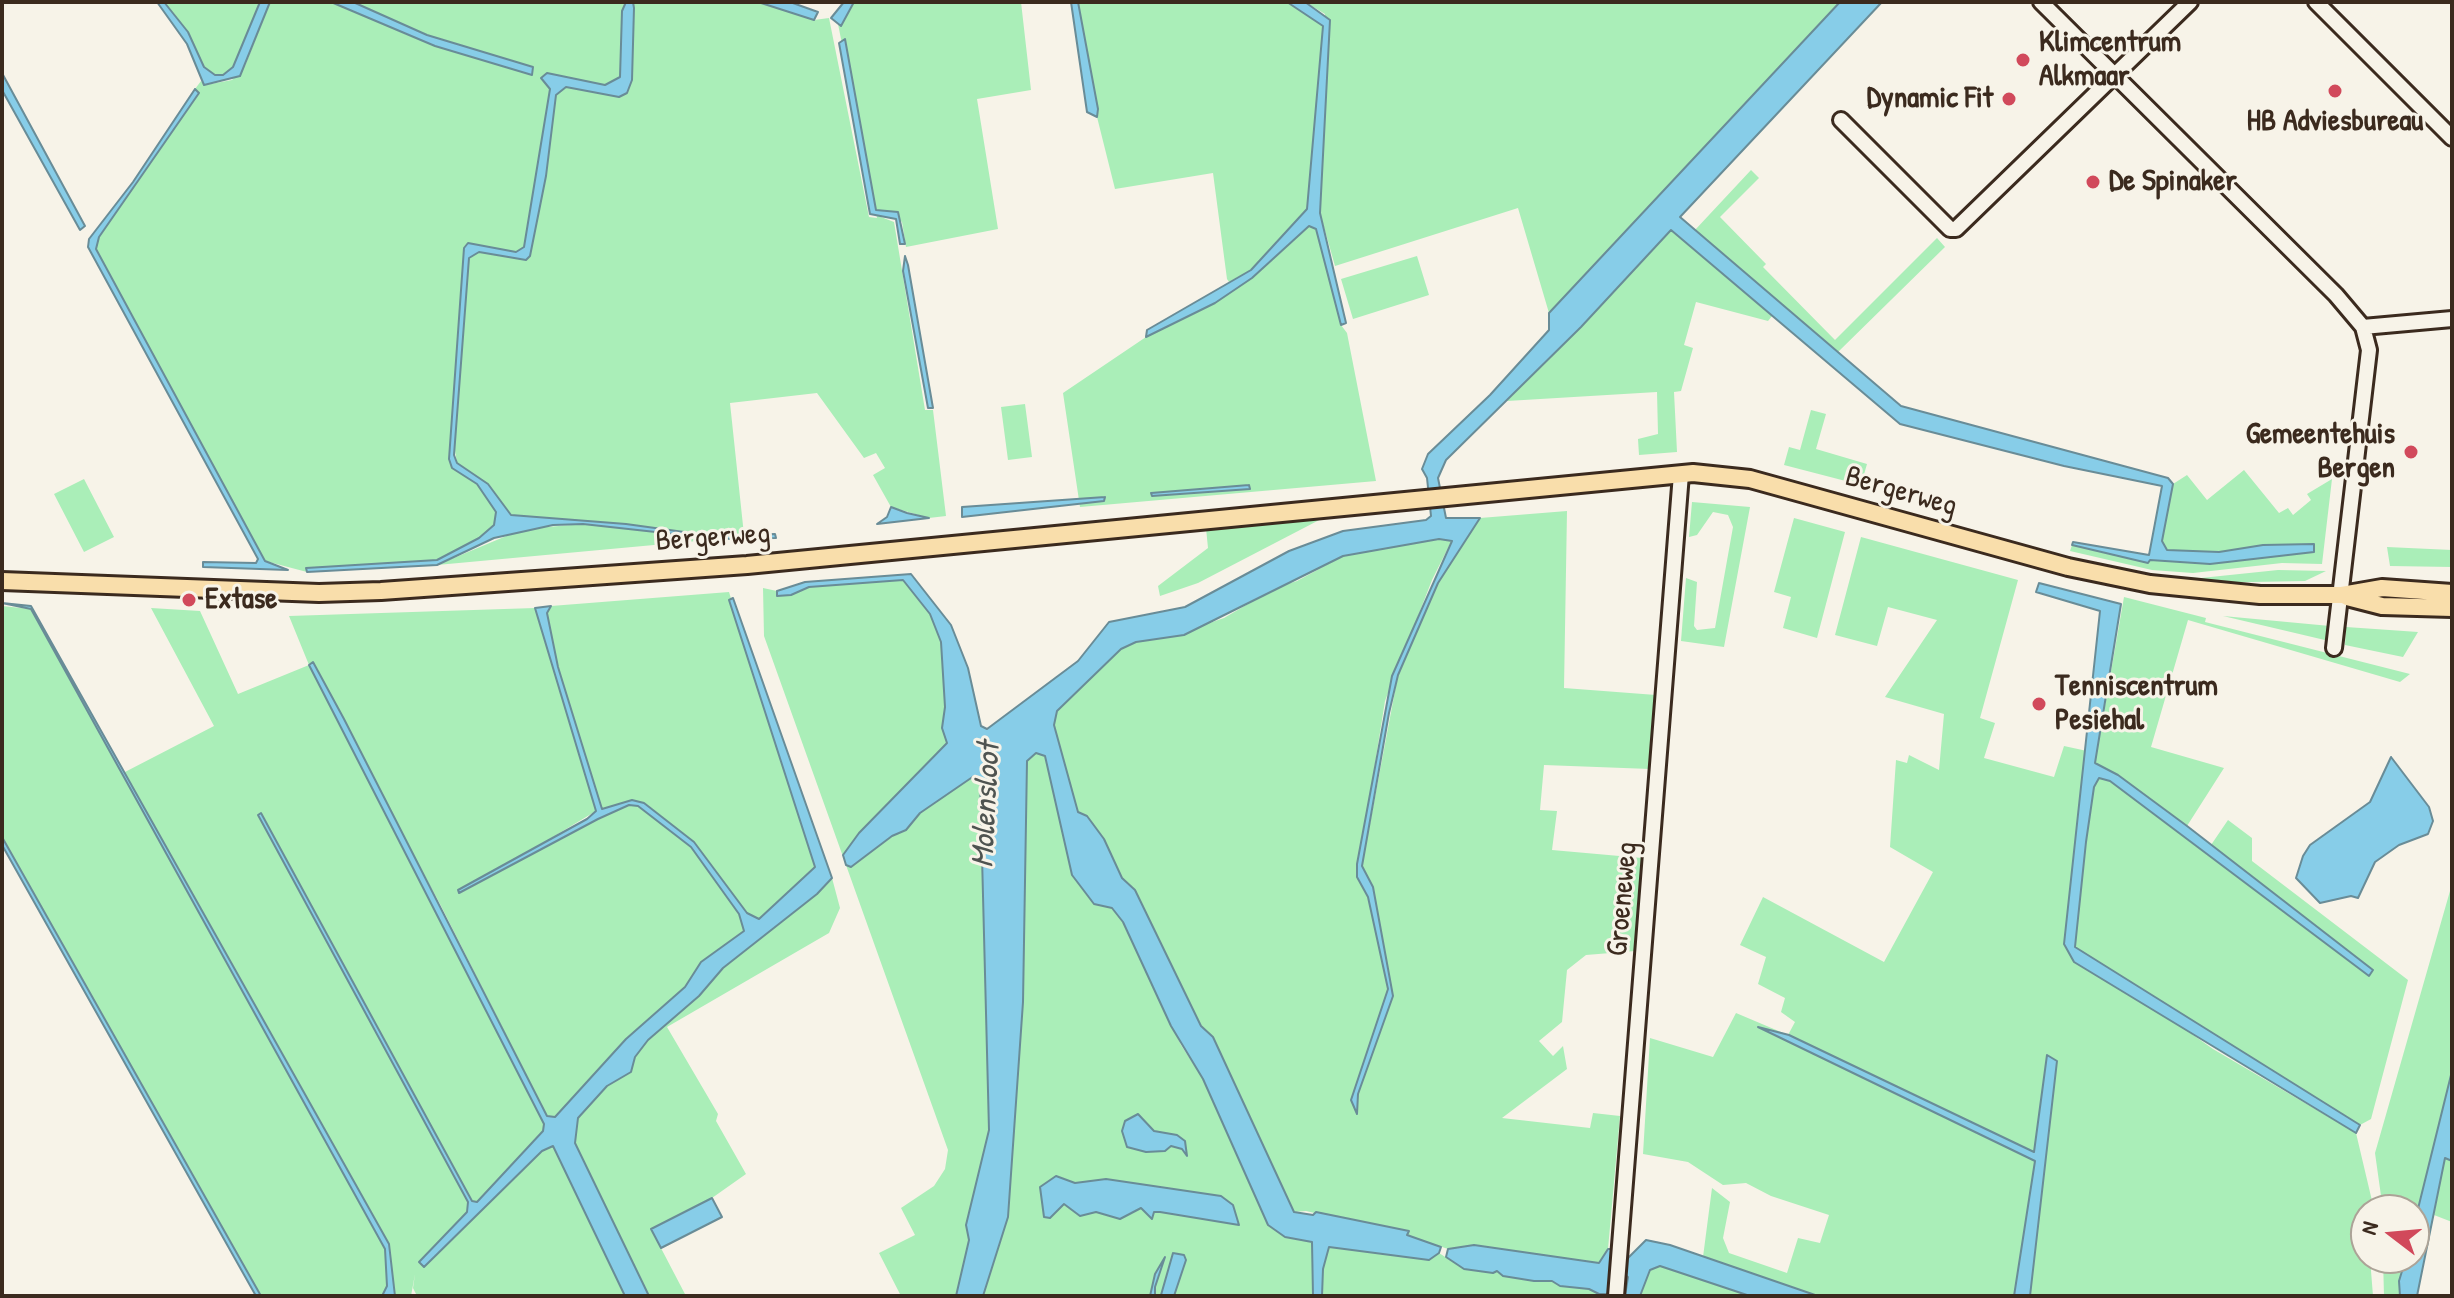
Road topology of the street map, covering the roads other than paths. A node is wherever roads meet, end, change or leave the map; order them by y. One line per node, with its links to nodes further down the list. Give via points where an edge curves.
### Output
1 (2041, 2): 4 (street)
2 (2190, 2): 4 (street)
3 (2316, 2): 6 (street)
4 (2116, 74): 5 (street, via 1956,229 1950,229); 8 (street)
5 (1841, 120)
6 (2452, 138)
7 (2452, 319): 8 (street)
8 (2363, 327): 12 (street, via 2369,350)
9 (1681, 474): 10 (main road, Bergerweg, via 747,565 381,591); 12 (main road, Bergerweg, via 1750,479 2131,581 2192,590); 15 (street, Groeneweg)
10 (2, 581)
11 (2452, 593): 12 (main road, Bergerweg, via 2382,588)
12 (2342, 595): 13 (main road, Bergerweg, via 2382,606); 14 (street)
13 (2452, 608)
14 (2334, 648)
15 (1616, 1296)

